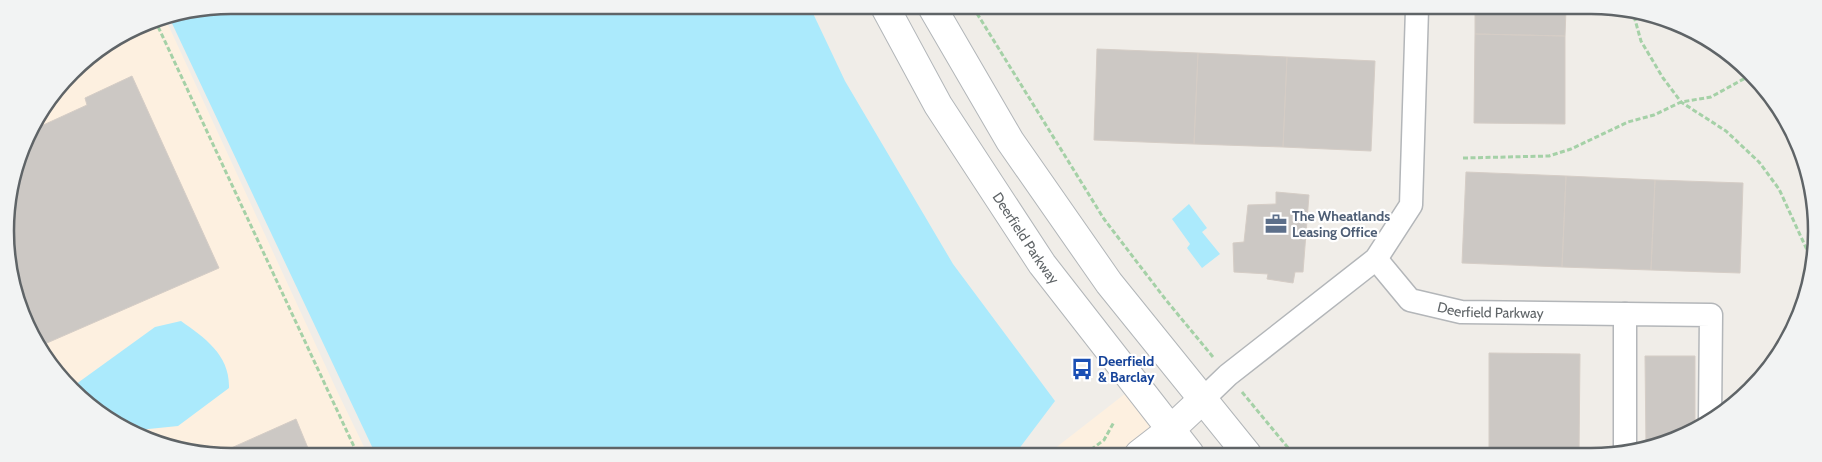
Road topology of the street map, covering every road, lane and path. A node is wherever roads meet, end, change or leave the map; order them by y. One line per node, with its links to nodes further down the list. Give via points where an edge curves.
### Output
1 (889, 14): 17 (main road, Deerfield Parkway, via 938,106 1042,264)
2 (936, 14): 14 (main road, via 1010,141 1109,283)
3 (977, 14): 13 (path, via 1104,219)
4 (1417, 14): 11 (street, via 1410,205)
5 (1635, 18): 8 (path, via 1641,41)
6 (158, 26): 19 (path)
7 (1746, 78): 8 (path, via 1711,97)
8 (1681, 102): 9 (path, via 1549,156); 10 (path, via 1726,131 1759,162 1779,190)
9 (1463, 158)
10 (1807, 251)
11 (1376, 259): 12 (street, Deerfield Parkway, via 1410,300 1460,312); 13 (street)
12 (1625, 314): 15 (street, Deerfield Parkway, via 1711,315); 18 (street)
13 (1228, 375): 14 (street); 24 (path)
14 (1202, 400): 17 (main road); 23 (main road)
15 (1710, 413)
16 (1114, 422): 20 (path, via 1104,440)
17 (1170, 430): 21 (main road); 22 (main road, Deerfield Parkway)
18 (1625, 445)
19 (355, 448)
20 (1093, 448)
21 (1147, 448)
22 (1185, 448)
23 (1242, 448)
24 (1289, 448)

